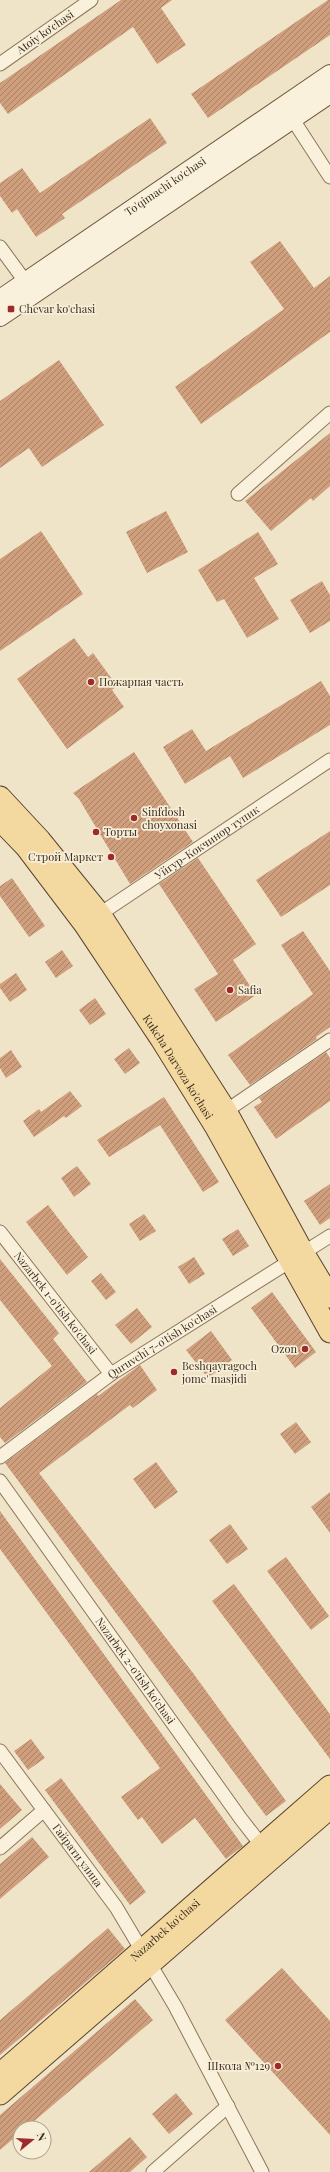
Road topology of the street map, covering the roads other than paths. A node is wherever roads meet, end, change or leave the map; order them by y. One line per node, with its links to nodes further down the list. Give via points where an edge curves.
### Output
1 (85, 2): 2 (street, Atoiy koʻchasi)
2 (0, 64)
3 (330, 74): 5 (main road, To'qimachi ko'chasi)
4 (330, 94): 5 (main road, To'qimachi ko'chasi)
5 (289, 112): 6 (street); 8 (main road, To'qimachi ko'chasi)
6 (330, 178)
7 (0, 247): 8 (street)
8 (30, 288): 9 (main road, To'qimachi ko'chasi); 10 (main road, To'qimachi ko'chasi)
9 (0, 299)
10 (0, 317)
11 (330, 413): 12 (street)
12 (238, 494)
13 (330, 760): 16 (street, Уйгур-Кокчинор тупик)
14 (0, 797): 16 (main road, Kukcha Darvoza ko'chasi, via 40,840)
15 (0, 820): 16 (main road, Kukcha Darvoza ko'chasi)
16 (93, 919): 18 (main road, Kukcha Darvoza ko'chasi); 21 (main road, Kukcha Darvoza ko'chasi, via 162,1039)
17 (330, 1040): 18 (street)
18 (226, 1111): 21 (main road, Kukcha Darvoza ko'chasi)
19 (0, 1232): 24 (street, Nazarbek 1-o'tish ko'chasi)
20 (330, 1236): 21 (street, Quruvchi 7-o'tish ko'chasi)
21 (297, 1258): 22 (main road, Kukcha Darvoza ko'chasi); 23 (main road, Kukcha Darvoza ko'chasi); 24 (street, Quruvchi 7-o'tish ko'chasi)
22 (330, 1297)
23 (330, 1332)
24 (111, 1374): 25 (street, Quruvchi 7-o'tish ko'chasi)
25 (0, 1457)
26 (0, 1481): 32 (street, Nazarbek 2-o'tish ko'chasi)
27 (0, 1751): 30 (street, Гайрати улица)
28 (330, 1786): 32 (main road, Nazarbek ko'chasi)
29 (330, 1808): 32 (main road, Nazarbek ko'chasi)
30 (44, 1810): 31 (street); 33 (street, Гайрати улица, via 116,1906)
31 (0, 1848)
32 (267, 1852): 33 (main road, Nazarbek ko'chasi)
33 (147, 1957): 34 (main road, Nazarbek ko'chasi); 35 (main road, Nazarbek ko'chasi); 36 (street, Гайрати улица)
34 (0, 2074)
35 (0, 2094)
36 (228, 2106): 37 (street); 38 (street, Гайрати улица)
37 (153, 2172)
38 (262, 2172)

